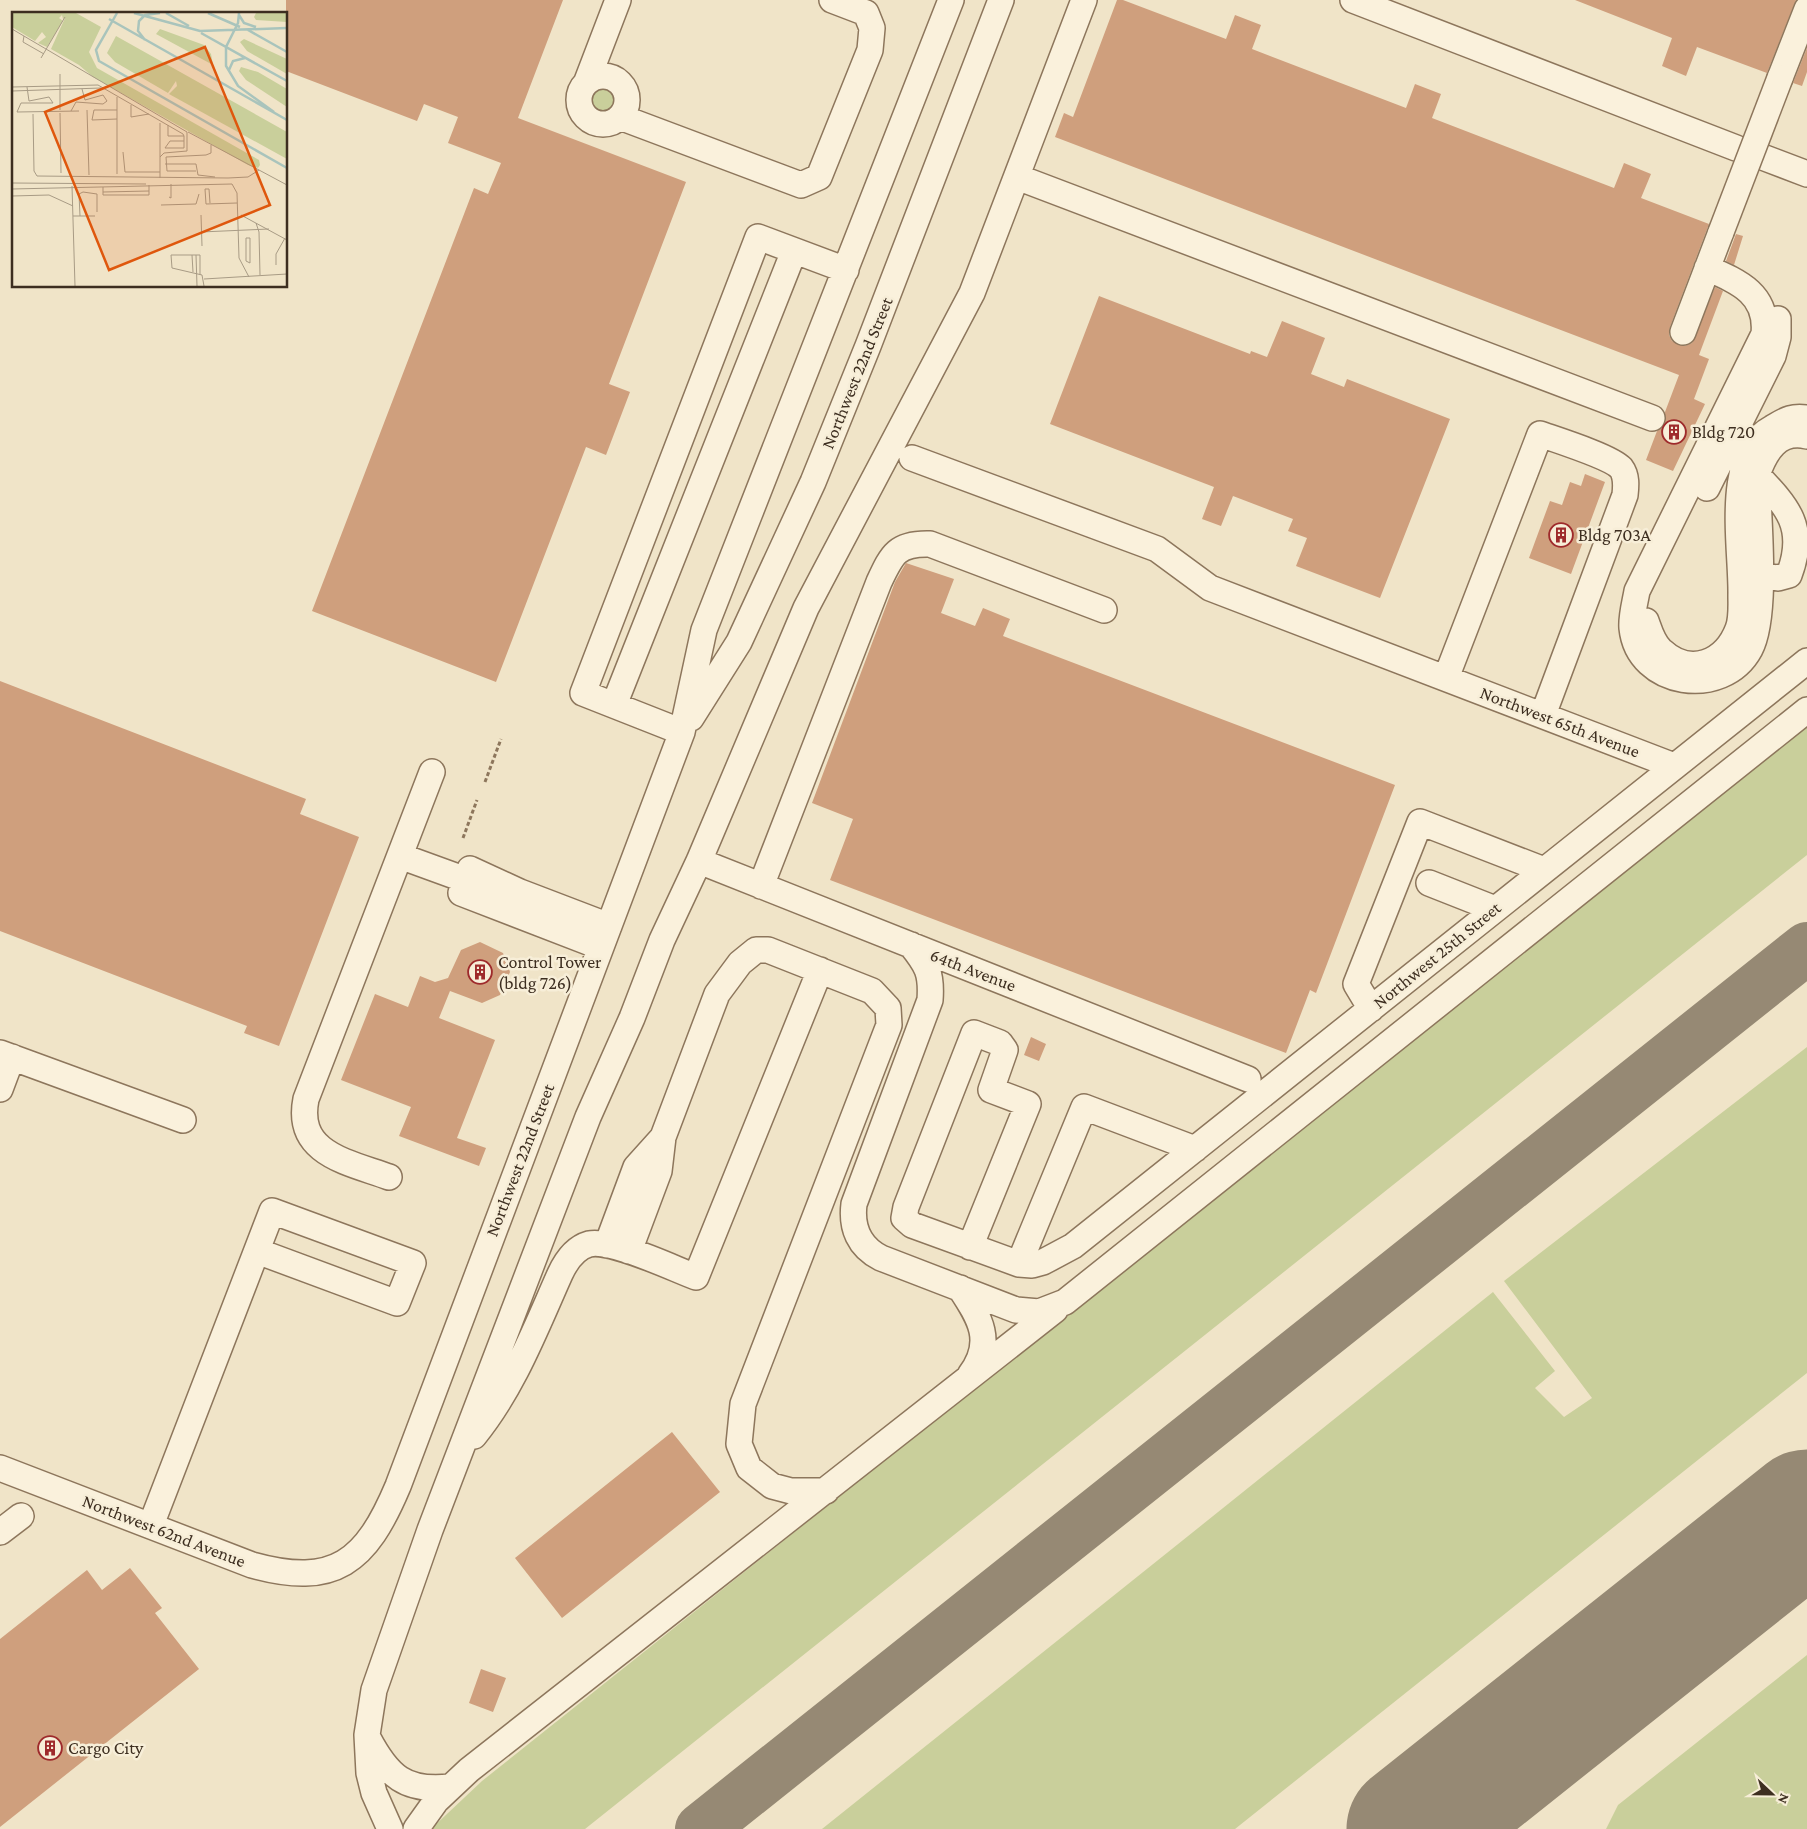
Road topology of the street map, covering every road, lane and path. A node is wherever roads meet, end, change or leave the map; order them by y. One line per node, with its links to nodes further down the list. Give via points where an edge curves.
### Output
1 (618, 0): 8 (street)
2 (832, 0): 9 (street, via 866,13 872,28 870,50 819,177 801,185)
3 (951, 0): 16 (street, Northwest 22nd Street)
4 (1001, 0): 30 (street, Northwest 22nd Street, via 813,482 739,642)
5 (1084, 0): 13 (street)
6 (1353, 0): 10 (street)
7 (1807, 9): 15 (street, bridge, via 1721,232)
8 (587, 81): 9 (street, via 604,76 619,81 627,95 625,110); 9 (street, via 579,101 584,116 590,121 606,124)
9 (620, 117)
10 (1736, 148)
11 (1765, 158): 12 (street)
12 (1807, 174)
13 (1017, 177): 18 (street); 38 (street, via 972,294 790,642)
14 (794, 251): 16 (street); 27 (street); 27 (street, via 758,237 583,693)
15 (1720, 267): 17 (street); 23 (street, via 1752,275 1774,300 1778,319 1776,346 1652,597 1646,622 1661,651 1675,661 1693,666 1714,660 1729,646 1750,616)
16 (846, 270): 30 (street, Northwest 22nd Street, via 704,630)
17 (1682, 332)
18 (1652, 418)
19 (1807, 418): 23 (street, via 1792,416 1761,434 1747,453 1738,486)
20 (1807, 436): 22 (street, via 1782,438 1764,453)
21 (912, 458): 26 (street, Northwest 65th Avenue, via 1157,549 1210,588)
22 (1757, 475): 23 (street); 23 (street, via 1797,522 1800,540 1798,558 1789,575 1778,578)
23 (1750, 574)
24 (1104, 610): 41 (street, via 930,544 915,543 900,548 887,563 879,582)
25 (1805, 659): 32 (street, Northwest 25th Street)
26 (1446, 678): 29 (street, Northwest 65th Avenue); 29 (street, via 1540,434 1613,462 1625,476 1626,485)
27 (614, 705): 30 (street)
28 (1807, 710): 58 (street)
29 (1543, 715): 32 (street, Northwest 65th Avenue)
30 (682, 732): 43 (street, Northwest 22nd Street)
31 (501, 739): 34 (path)
32 (1674, 766): 39 (street, Northwest 25th Street)
33 (432, 772): 37 (street)
34 (485, 782)
35 (477, 800): 36 (path)
36 (463, 838)
37 (400, 856): 43 (street, via 466,880 470,869); 52 (street, via 303,1114 306,1131 324,1151)
38 (698, 861): 41 (street, 64th Avenue); 60 (street, via 588,1117)
39 (1544, 870): 42 (street, Northwest 25th Street); 46 (street, via 1420,822 1356,984)
40 (1429, 883): 42 (street)
41 (760, 886): 44 (street, 64th Avenue)
42 (1495, 909): 46 (street, Northwest 25th Street)
43 (605, 937): 66 (street, Northwest 22nd Street, via 391,1503 362,1547)
44 (911, 945): 48 (street, 64th Avenue); 57 (street, via 927,965 930,976 928,1011 856,1196 853,1219 862,1244 874,1254)
45 (820, 970): 54 (street, via 768,950 756,950 740,963 717,994 663,1137 636,1166); 54 (street, via 696,1277); 62 (street, via 872,992 888,1008 889,1025 743,1404 739,1444 749,1468 772,1486 791,1491)
46 (1371, 1009): 51 (street, Northwest 25th Street)
47 (6, 1055): 49 (street); 50 (street)
48 (1248, 1079)
49 (0, 1089)
50 (183, 1120)
51 (1195, 1149): 56 (street, Northwest 25th Street, via 1073,1246 1043,1262); 56 (street, via 1084,1107)
52 (389, 1177)
53 (970, 1247): 53 (street, via 912,1225 904,1218 974,1033 1000,1043 1005,1050 991,1090 1028,1104); 56 (street)
54 (618, 1248): 60 (street, via 588,1244 567,1261 492,1415)
55 (256, 1251): 55 (street, via 272,1211 413,1263 398,1302); 64 (street)
56 (1019, 1264)
57 (960, 1288): 58 (street, via 1028,1313 1052,1309); 59 (street, via 976,1312 984,1336 980,1360)
58 (1065, 1302): 59 (street)
59 (967, 1379): 62 (street)
60 (458, 1456): 67 (street, via 377,1682)
61 (0, 1468): 64 (street, Northwest 62nd Avenue)
62 (826, 1491): 68 (street)
63 (21, 1516): 65 (street)
64 (151, 1525): 66 (street, Northwest 62nd Avenue, via 271,1570 312,1574)
65 (0, 1532)
66 (333, 1570)
67 (366, 1735): 68 (street, via 380,1760 397,1778 428,1789); 69 (street, via 374,1793)
68 (450, 1787): 70 (street)
69 (390, 1829)
70 (416, 1829)

